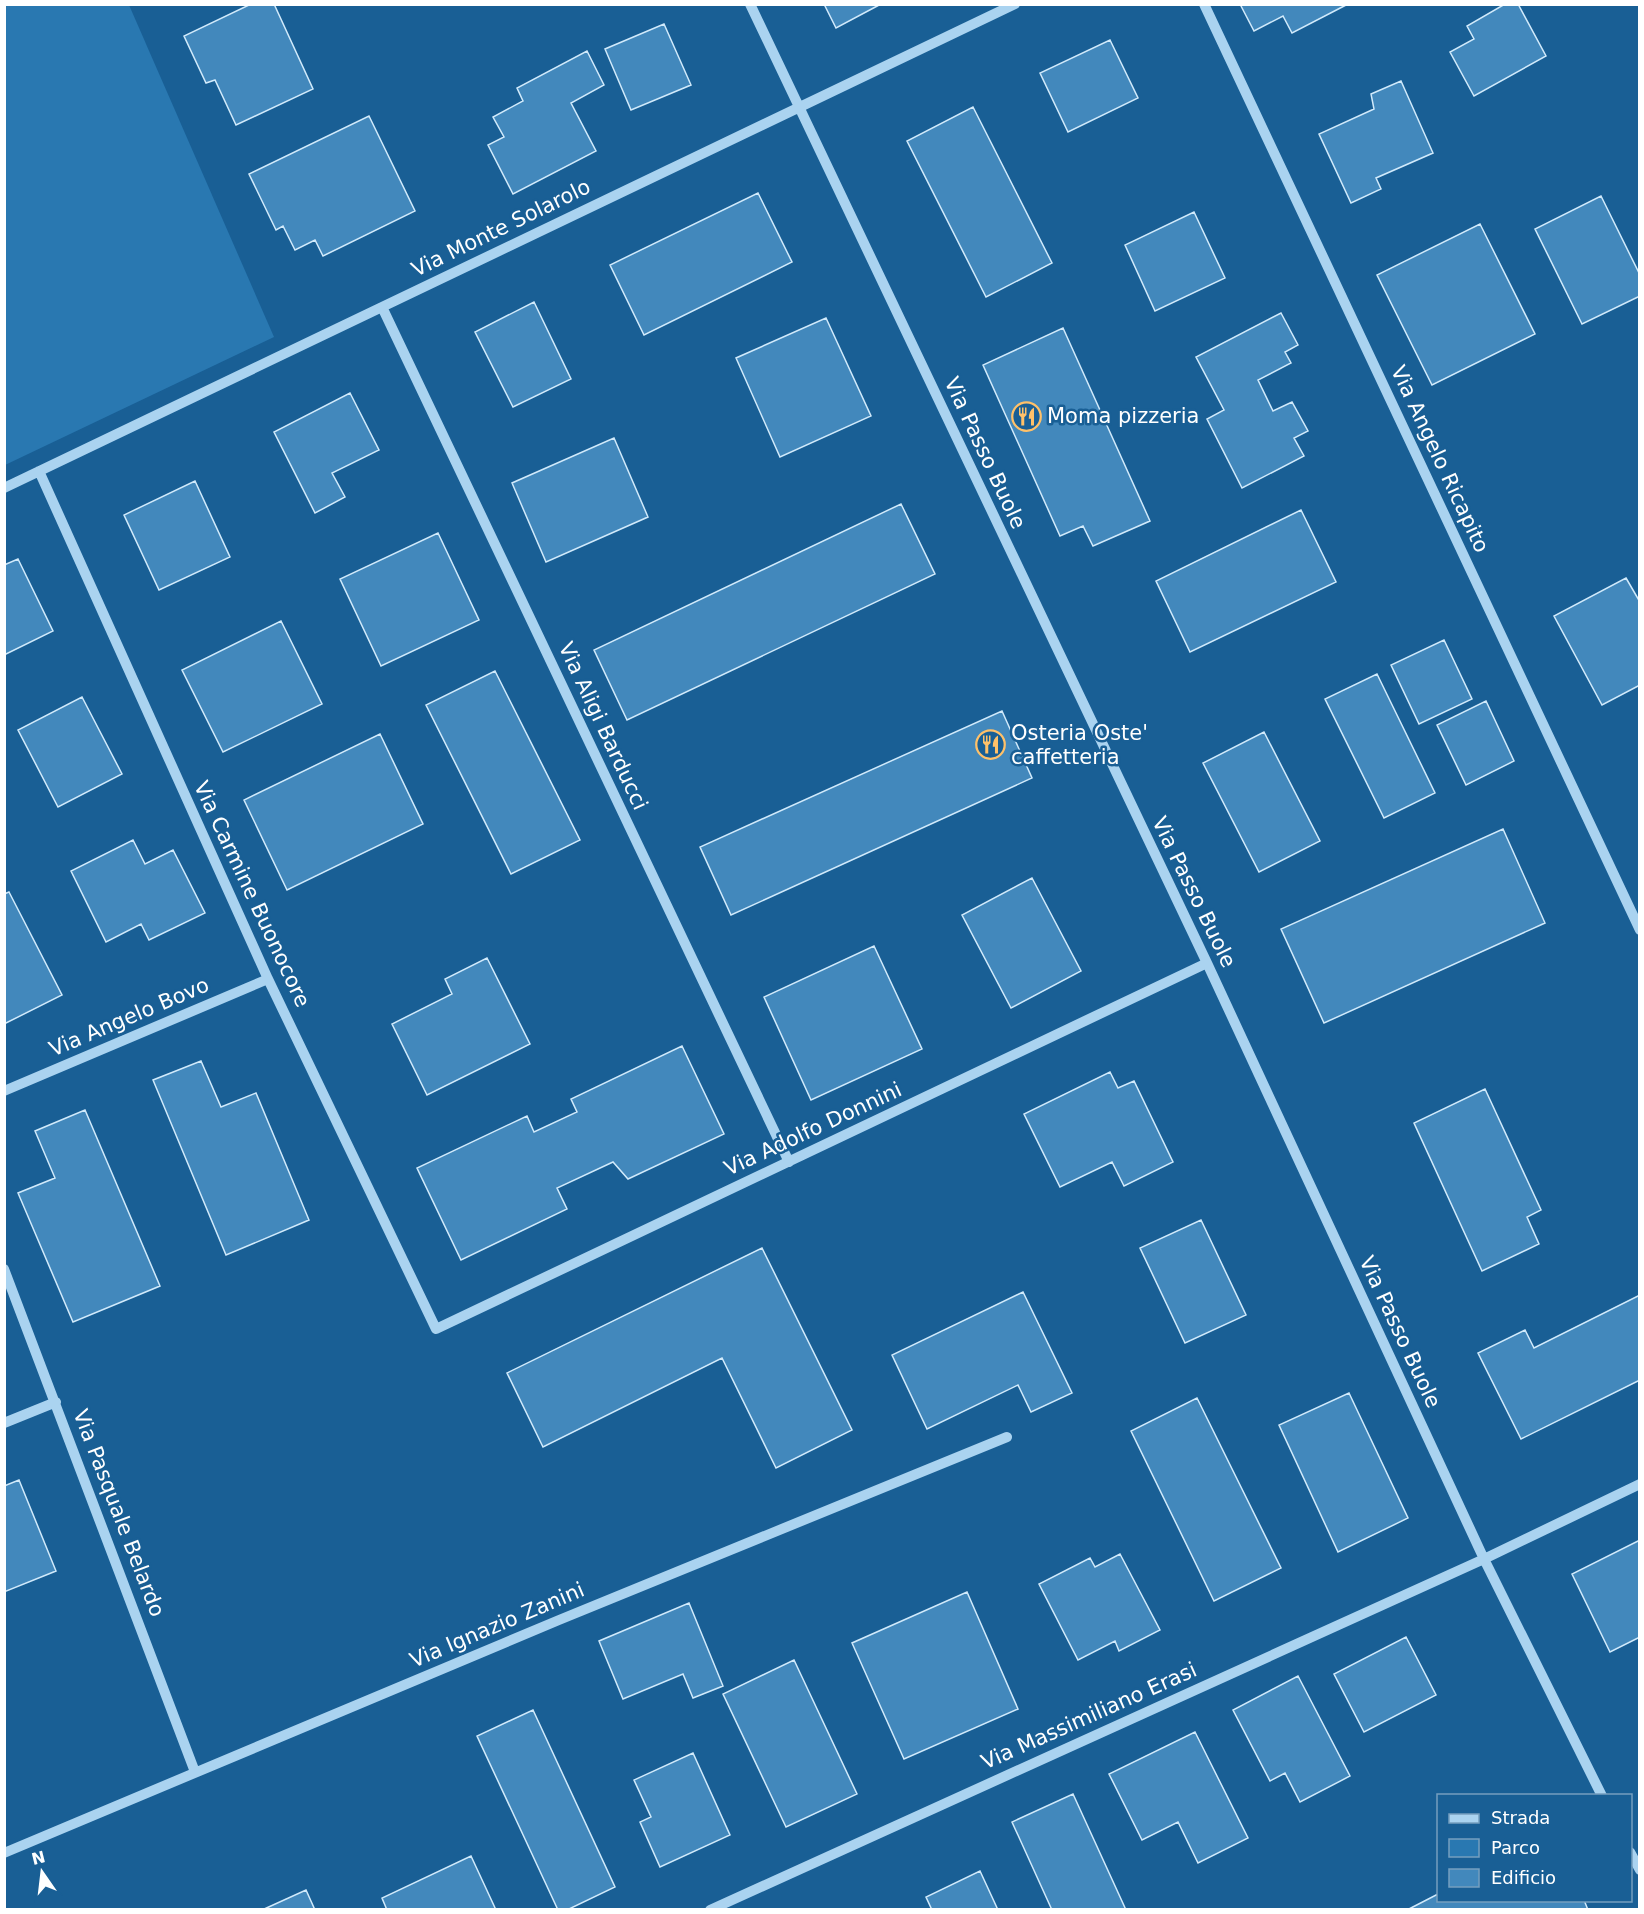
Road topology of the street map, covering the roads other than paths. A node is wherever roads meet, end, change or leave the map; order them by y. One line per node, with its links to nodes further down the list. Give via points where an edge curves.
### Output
1 (750, 4): 4 (street, Via Passo Buole)
2 (1015, 4): 4 (street, Via Monte Solarolo)
3 (1204, 4): 8 (street, Via Angelo Ricapito)
4 (800, 107): 5 (street, Via Monte Solarolo); 9 (street, Via Passo Buole)
5 (382, 307): 6 (street, Via Monte Solarolo); 12 (street, Via Aligi Barducci)
6 (39, 471): 7 (street, Via Monte Solarolo); 10 (street, Via Carmine Buonocore)
7 (4, 488)
8 (1640, 930)
9 (1207, 963): 12 (street, Via Adolfo Donnini); 19 (street, Via Passo Buole)
10 (268, 979): 11 (street, Via Angelo Bovo); 14 (street, Via Carmine Buonocore)
11 (4, 1091)
12 (789, 1162): 14 (street, Via Adolfo Donnini)
13 (4, 1269): 15 (street, Via Pasquale Belardo)
14 (436, 1329)
15 (56, 1402): 16 (street); 20 (street, Via Pasquale Belardo)
16 (4, 1423)
17 (1007, 1437): 20 (street, Via Ignazio Zanini)
18 (1640, 1484): 19 (street, Via Massimiliano Erasi)
19 (1484, 1559): 21 (street, Via Passo Buole); 25 (street, Via Massimiliano Erasi)
20 (195, 1772): 22 (street, Via Ignazio Zanini)
21 (1601, 1794)
22 (4, 1853)
23 (1632, 1856): 24 (street)
24 (1640, 1870)
25 (710, 1910)

